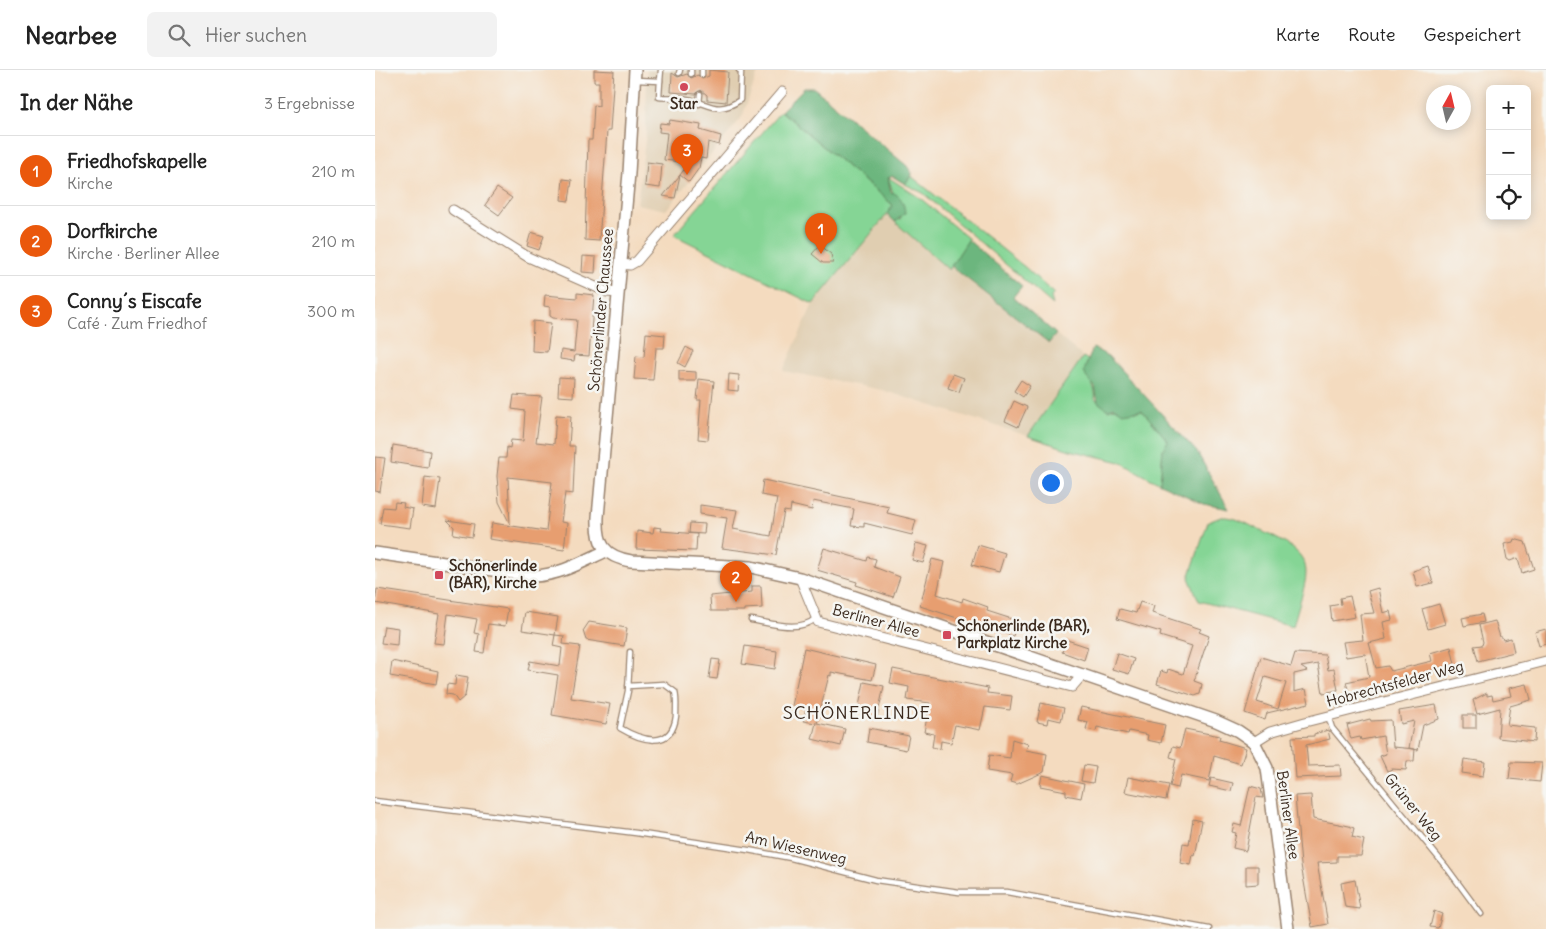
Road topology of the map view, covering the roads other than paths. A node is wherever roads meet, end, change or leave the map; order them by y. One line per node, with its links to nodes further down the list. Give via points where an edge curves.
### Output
1 (661, 70): 4 (lane)
2 (739, 70): 9 (lane, via 740,100 728,108)
3 (635, 75): 4 (lane); 11 (main road, Schönerlinder Chaussee)
4 (660, 81): 8 (lane, via 659,97)
5 (678, 92): 8 (lane)
6 (782, 92): 11 (street, via 644,253 630,265)
7 (700, 94): 9 (lane)
8 (677, 98): 9 (lane, via 689,96)
9 (699, 104)
10 (453, 210): 12 (street, via 528,258 607,292)
11 (621, 264): 12 (main road, Schönerlinder Chaussee)
12 (618, 293): 13 (main road, Schönerlinder Chaussee, via 597,524 599,542)
13 (605, 551): 14 (main road, via 567,569 534,576); 15 (main road, Berliner Allee, via 631,561 751,567)
14 (375, 553)
15 (800, 578): 16 (street, Berliner Allee); 20 (main road, Berliner Allee)
16 (816, 618): 17 (lane, via 799,626); 20 (street, Berliner Allee, via 818,622 1072,687)
17 (751, 620)
18 (629, 652): 21 (lane)
19 (1546, 661): 22 (street, Hobrechtsfelder Weg)
20 (1083, 674): 23 (main road, Berliner Allee, via 1216,720)
21 (628, 686): 21 (lane, via 620,728 637,738 661,740 668,735 675,721 675,692 664,684)
22 (1328, 716): 23 (street, Hobrechtsfelder Weg, via 1270,732); 25 (lane, Grüner Weg, via 1332,728)
23 (1254, 742): 27 (main road, Berliner Allee, via 1271,780)
24 (375, 802): 26 (lane, Am Wiesenweg, via 636,833 748,850 877,880 959,892 1007,892)
25 (1481, 914)
26 (1209, 929)
27 (1288, 929)

